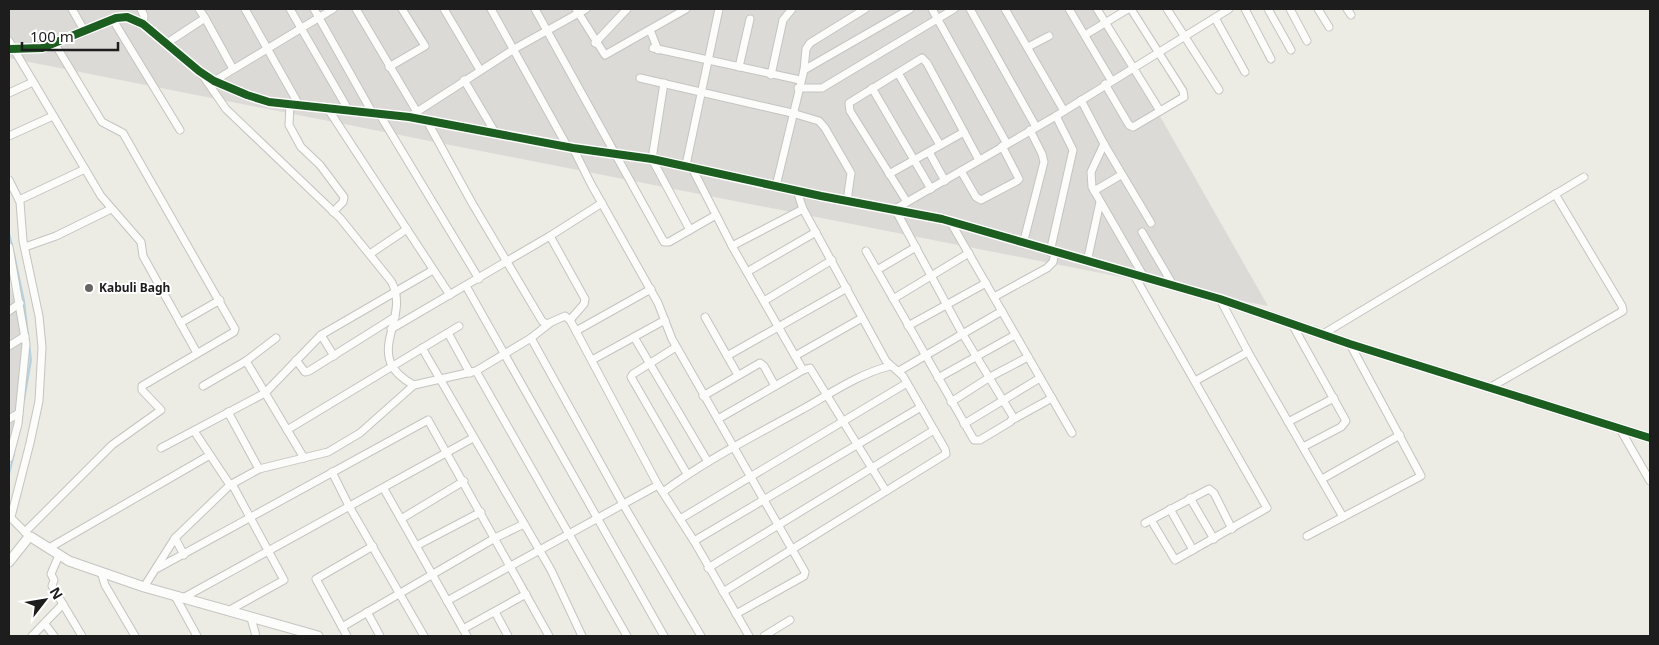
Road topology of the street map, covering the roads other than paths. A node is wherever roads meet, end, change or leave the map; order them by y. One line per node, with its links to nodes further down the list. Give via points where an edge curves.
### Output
1 (72, 9): 48 (street)
2 (141, 9): 43 (street)
3 (199, 9): 36 (street)
4 (245, 9): 58 (street)
5 (290, 9): 45 (street)
6 (314, 9): 37 (street)
7 (333, 9): 37 (street)
8 (356, 9): 64 (street)
9 (402, 9): 64 (street, via 425,46)
10 (444, 9): 68 (street)
11 (491, 9): 59 (street)
12 (536, 9): 46 (street)
13 (586, 9): 33 (street)
14 (627, 9): 54 (street)
15 (686, 9): 47 (street)
16 (721, 9): 63 (street)
17 (792, 9): 35 (street)
18 (865, 9): 69 (street, via 810,43 806,49)
19 (910, 9): 69 (street)
20 (932, 9): 38 (street)
21 (954, 9): 38 (street)
22 (970, 9): 98 (street)
23 (1007, 9): 57 (street)
24 (1079, 9): 34 (street)
25 (1097, 9): 42 (street)
26 (1130, 9): 42 (street); 61 (street)
27 (1229, 9): 39 (street)
28 (1245, 9): 62 (street)
29 (1268, 9): 60 (street)
30 (1290, 9): 52 (street)
31 (1318, 9): 44 (street)
32 (1170, 10): 51 (street)
33 (577, 11): 46 (street); 54 (street)
34 (1070, 11): 49 (street)
35 (784, 12): 73 (street)
36 (205, 18): 53 (street); 67 (street)
37 (319, 18): 45 (street); 93 (street)
38 (938, 18): 81 (street, via 822,88); 105 (street)
39 (1215, 18): 51 (street); 71 (street)
40 (750, 19): 65 (street)
41 (113, 20): 43 (street, via 127,17); 48 (street); 99 (street)
42 (1105, 23): 49 (street); 66 (street)
43 (144, 24): 53 (street)
44 (1329, 27)
45 (302, 28): 58 (street); 89 (street)
46 (548, 30): 59 (street); 108 (street)
47 (650, 30): 54 (street, via 605,55); 63 (street, via 656,49)
48 (85, 32): 55 (street)
49 (1084, 35): 79 (street)
50 (1049, 36): 57 (street)
51 (1186, 36): 61 (street); 83 (street)
52 (1307, 41)
53 (167, 43): 70 (street)
54 (596, 43)
55 (55, 44): 56 (street, via 42,48); 171 (street, via 102,122 123,133)
56 (10, 47): 78 (street)
57 (1028, 48): 90 (street)
58 (267, 49): 67 (street); 87 (street)
59 (514, 49): 68 (street); 106 (street, via 542,105)
60 (1291, 50)
61 (1159, 53): 66 (street); 91 (street, via 1184,94 1182,99)
62 (1271, 59)
63 (708, 60): 65 (street); 85 (street)
64 (389, 67): 94 (street)
65 (739, 67): 73 (street)
66 (1132, 68): 79 (street); 91 (street)
67 (233, 69): 75 (street)
68 (480, 70): 76 (street)
69 (804, 70): 77 (street)
70 (199, 71): 75 (street); 133 (street, via 226,109)
71 (1246, 72)
72 (898, 73): 82 (street); 100 (street, via 922,58); 104 (street)
73 (771, 74): 77 (street)
74 (640, 78): 80 (street)
75 (214, 80): 87 (street, via 247,95)
76 (464, 80): 94 (street); 101 (street)
77 (800, 80): 81 (street)
78 (33, 82): 84 (street); 95 (street)
79 (1108, 82): 86 (street); 91 (street, via 1131,127)
80 (664, 83): 85 (street); 109 (street)
81 (798, 88): 92 (street)
82 (872, 88): 110 (street); 115 (street, via 848,106)
83 (1219, 90)
84 (9, 93)
85 (701, 93): 92 (street); 112 (street)
86 (1081, 100): 90 (street); 103 (street)
87 (294, 105): 88 (street); 133 (street, via 289,125 301,147 320,165 344,197)
88 (328, 109): 89 (street); 137 (street)
89 (349, 111): 93 (street)
90 (1064, 111): 96 (street)
91 (1160, 111)
92 (792, 113): 120 (street); 126 (street, via 819,121 825,128 851,172)
93 (377, 115): 94 (street); 160 (street)
94 (413, 115): 97 (street)
95 (53, 116): 102 (street); 113 (street)
96 (1056, 116): 98 (street); 147 (street, via 1073,150)
97 (427, 121): 101 (street); 152 (street)
98 (1033, 128): 105 (street); 142 (street, via 1044,162)
99 (180, 130)
100 (964, 132): 104 (street); 111 (street)
101 (496, 134): 106 (street)
102 (9, 136)
103 (1104, 144): 116 (street); 123 (street, via 1091,172)
104 (940, 145): 107 (street)
105 (1005, 145): 111 (street); 114 (street, via 1020,179 1017,181 981,200)
106 (570, 147): 108 (street); 129 (street)
107 (929, 152): 110 (street); 119 (street)
108 (615, 154): 109 (street); 138 (street, via 664,242)
109 (652, 159): 112 (street); 138 (street)
110 (914, 160): 115 (street); 121 (street)
111 (980, 160): 114 (street)
112 (688, 166): 120 (street); 134 (street)
113 (85, 169): 125 (street); 130 (street)
114 (961, 171): 119 (street)
115 (889, 174): 127 (street)
116 (1121, 174): 123 (street); 136 (street)
117 (1584, 177): 124 (street)
118 (9, 180): 125 (street)
119 (945, 181): 121 (street)
120 (776, 186): 122 (street)
121 (931, 189): 127 (street)
122 (797, 191): 126 (street); 131 (street)
123 (1094, 191): 128 (street)
124 (1555, 194): 194 (street); 231 (street, via 1623,311)
125 (19, 200): 144 (street)
126 (847, 201): 132 (street)
127 (907, 202): 132 (street)
128 (1100, 202): 153 (street); 159 (street)
129 (602, 203): 141 (street); 164 (street)
130 (111, 209): 144 (street); 183 (street, via 141,242 143,256)
131 (803, 209): 139 (street); 143 (street)
132 (895, 209): 135 (street); 145 (street)
133 (333, 212): 150 (street)
134 (716, 216): 138 (street); 143 (street)
135 (950, 221): 142 (street); 149 (street)
136 (1151, 223)
137 (407, 229): 150 (street); 154 (street)
138 (690, 230)
139 (816, 232): 151 (street); 156 (street)
140 (1142, 232): 162 (street)
141 (550, 236): 152 (street); 180 (street, via 585,298 584,304)
142 (1023, 244): 147 (street)
143 (732, 246): 156 (street)
144 (25, 247): 284 (street, via 39,316 42,374 30,443)
145 (916, 247): 155 (street); 158 (street)
146 (866, 251): 155 (street)
147 (1053, 252): 153 (street); 168 (street, via 1053,262 1047,268)
148 (9, 253): 173 (street)
149 (968, 253): 158 (street); 161 (street)
150 (370, 254): 166 (street)
151 (832, 260): 165 (street); 172 (street)
152 (507, 261): 160 (street); 182 (street, via 542,321)
153 (1087, 262): 157 (street)
154 (433, 270): 166 (street); 167 (street)
155 (877, 270): 169 (street)
156 (747, 272): 172 (street)
157 (1134, 275): 159 (street); 226 (street)
158 (931, 276): 169 (street); 174 (street)
159 (1144, 277): 162 (street)
160 (479, 279): 163 (street)
161 (986, 283): 168 (street); 174 (street)
162 (1172, 285): 170 (street)
163 (466, 286): 167 (street); 205 (street)
164 (651, 288): 181 (street); 189 (street)
165 (847, 288): 179 (street); 187 (street)
166 (396, 290): 177 (street); 192 (street)
167 (450, 295): 188 (street)
168 (994, 297): 176 (street)
169 (893, 298): 186 (street)
170 (1220, 299): 184 (street); 203 (street)
171 (220, 300): 183 (street); 204 (street, via 235,330)
172 (764, 301): 187 (street)
173 (20, 303): 175 (street); 195 (street)
174 (947, 304): 186 (street); 191 (street)
175 (9, 311)
176 (1002, 311): 191 (street); 193 (street)
177 (395, 317): 188 (street); 207 (street)
178 (705, 317): 208 (street)
179 (862, 318): 209 (street); 217 (street)
180 (570, 320): 182 (street, via 563,316); 189 (street)
181 (664, 320): 196 (street); 201 (street)
182 (550, 323): 198 (street)
183 (180, 324): 204 (street)
184 (1292, 324): 194 (street); 236 (street)
185 (458, 326): 190 (street)
186 (908, 326): 206 (street)
187 (779, 327): 208 (street); 209 (street)
188 (391, 328): 216 (street, via 387,350)
189 (576, 331): 213 (street)
190 (448, 333): 202 (street); 220 (street)
191 (962, 333): 206 (street); 210 (street)
192 (320, 334): 207 (street); 212 (street)
193 (1015, 334): 210 (street); 211 (street)
194 (1323, 334): 199 (street)
195 (25, 336): 200 (street); 241 (street, via 26,362)
196 (634, 337): 213 (street); 215 (street)
197 (276, 338): 214 (street)
198 (531, 338): 205 (street); 280 (street)
199 (1350, 344): 231 (street); 253 (street)
200 (9, 346)
201 (676, 347): 215 (street); 234 (street)
202 (422, 348): 216 (street); 225 (street)
203 (1248, 352): 226 (street); 246 (street)
204 (197, 353): 294 (street, via 142,386 161,410 112,445)
205 (505, 355): 220 (street); 288 (street)
206 (925, 355): 219 (street); 223 (street)
207 (334, 356): 212 (street, via 306,372)
208 (727, 356): 221 (street)
209 (796, 356): 218 (street)
210 (976, 356): 222 (street); 223 (street)
211 (1028, 357): 222 (street); 224 (street)
212 (296, 360): 232 (street)
213 (592, 360): 274 (street)
214 (246, 361): 229 (street); 232 (street)
215 (649, 363): 264 (street); 268 (street, via 632,374 632,380)
216 (392, 366): 228 (street); 249 (street)
217 (890, 366): 219 (street); 233 (street, via 871,371)
218 (803, 370): 230 (street); 233 (street, via 810,368 814,371)
219 (899, 371): 227 (street)
220 (473, 372): 225 (street); 293 (street)
221 (738, 375): 230 (street, via 762,363); 234 (street)
222 (990, 377): 237 (street); 238 (street)
223 (938, 378): 238 (street)
224 (1040, 378): 235 (street); 237 (street)
225 (439, 380): 228 (street); 254 (street)
226 (1195, 381): 292 (street, via 1266,505 1265,511)
227 (908, 383): 239 (street); 245 (street)
228 (414, 385): 263 (street, via 360,433 328,452)
229 (202, 386)
230 (775, 386): 243 (street)
231 (1491, 387): 248 (street)
232 (264, 393): 240 (street); 249 (street)
233 (828, 395): 245 (street); 257 (street)
234 (703, 396): 243 (street)
235 (1052, 398): 244 (street); 252 (street)
236 (1334, 398): 246 (street); 258 (street, via 1345,424)
237 (1003, 399): 244 (street); 247 (street)
238 (951, 402): 247 (street)
239 (921, 407): 250 (street); 256 (street)
240 (228, 412): 251 (street); 265 (street)
241 (19, 413): 242 (street); 262 (street)
242 (9, 419)
243 (718, 419): 257 (street)
244 (1012, 420): 247 (street, via 977,441)
245 (842, 421): 256 (street); 269 (street)
246 (1288, 422): 258 (street)
247 (964, 424)
248 (1620, 428): 255 (street); 272 (street)
249 (287, 430): 263 (street)
250 (934, 430): 266 (street); 276 (street, via 946,454)
251 (194, 431): 259 (street); 261 (street)
252 (1072, 433)
253 (1400, 435): 270 (street); 285 (street, via 1421,476)
254 (472, 438): 260 (street); 290 (street)
255 (1650, 438)
256 (859, 445): 266 (street); 279 (street)
257 (735, 447): 264 (street); 269 (street)
258 (1303, 447): 270 (street)
259 (161, 448)
260 (447, 452): 267 (street, via 427,420); 271 (street); 275 (street)
261 (210, 455): 273 (street); 302 (street)
262 (9, 458)
263 (304, 458): 265 (street)
264 (708, 462): 268 (street)
265 (259, 468): 273 (street)
266 (873, 468): 276 (street); 291 (street)
267 (332, 472): 281 (street); 286 (street)
268 (687, 474): 277 (street)
269 (751, 476): 279 (street); 289 (street)
270 (1322, 480): 285 (street)
271 (464, 481): 283 (street); 287 (street)
272 (1650, 481)
273 (231, 484): 286 (street); 296 (street)
274 (658, 485): 277 (street); 280 (street)
275 (384, 489): 281 (street); 287 (street)
276 (886, 491): 303 (street)
277 (663, 492): 289 (street)
278 (1190, 498): 282 (street); 292 (street, via 1212,490); 298 (street)
279 (763, 500): 291 (street); 299 (street)
280 (623, 504): 288 (street); 346 (street)
281 (349, 506): 300 (street); 304 (street)
282 (1170, 510): 305 (street); 305 (street, via 1148,522 1175,560)
283 (481, 512): 297 (street); 301 (street)
284 (10, 516): 294 (street)
285 (1343, 517): 295 (street)
286 (251, 518): 304 (street); 308 (street)
287 (401, 519): 301 (street)
288 (596, 519): 293 (street); 345 (street)
289 (680, 519): 299 (street)
290 (524, 524): 297 (street); 306 (street)
291 (779, 525): 303 (street); 312 (street)
292 (1232, 529): 298 (street)
293 (568, 533): 306 (street); 344 (street)
294 (27, 534): 302 (street); 309 (street)
295 (1307, 536)
296 (175, 538): 308 (street); 311 (street)
297 (495, 538): 310 (street); 314 (street)
298 (1214, 539): 305 (street)
299 (694, 541): 312 (street)
300 (373, 546): 317 (street); 329 (street, via 316,579)
301 (416, 546): 314 (street)
302 (49, 548): 307 (street)
303 (792, 549): 316 (street); 325 (street, via 806,574)
304 (268, 550): 319 (street); 322 (street, via 284,581)
305 (1194, 550)
306 (540, 551): 310 (street); 343 (street)
307 (59, 555): 313 (street, via 69,562); 321 (street, via 51,574 52,586)
308 (184, 555): 311 (street)
309 (9, 562)
310 (511, 566): 318 (street); 320 (street)
311 (157, 568): 315 (street)
312 (708, 568): 316 (street)
313 (101, 572): 315 (street); 334 (street, via 105,585)
314 (432, 574): 317 (street); 320 (street)
315 (144, 587): 319 (street)
316 (723, 592): 325 (street)
317 (399, 593): 323 (street); 340 (street)
318 (526, 594): 324 (street); 342 (street)
319 (179, 597): 322 (street); 335 (street)
320 (447, 601): 330 (street)
321 (63, 604): 328 (street); 333 (street)
322 (228, 611): 326 (street)
323 (367, 612): 329 (street); 339 (street)
324 (495, 612): 330 (street); 341 (street)
325 (736, 614): 347 (street)
326 (251, 618): 336 (street); 337 (street)
327 (790, 620): 348 (street)
328 (45, 624): 331 (street); 332 (street)
329 (342, 627): 338 (street)
330 (465, 633)
331 (32, 636)
332 (54, 636)
333 (82, 636)
334 (135, 636)
335 (197, 636)
336 (256, 636)
337 (318, 636)
338 (347, 636)
339 (380, 636)
340 (424, 636)
341 (508, 636)
342 (549, 636)
343 (582, 636)
344 (627, 636)
345 (664, 636)
346 (701, 636)
347 (749, 636)
348 (764, 636)

